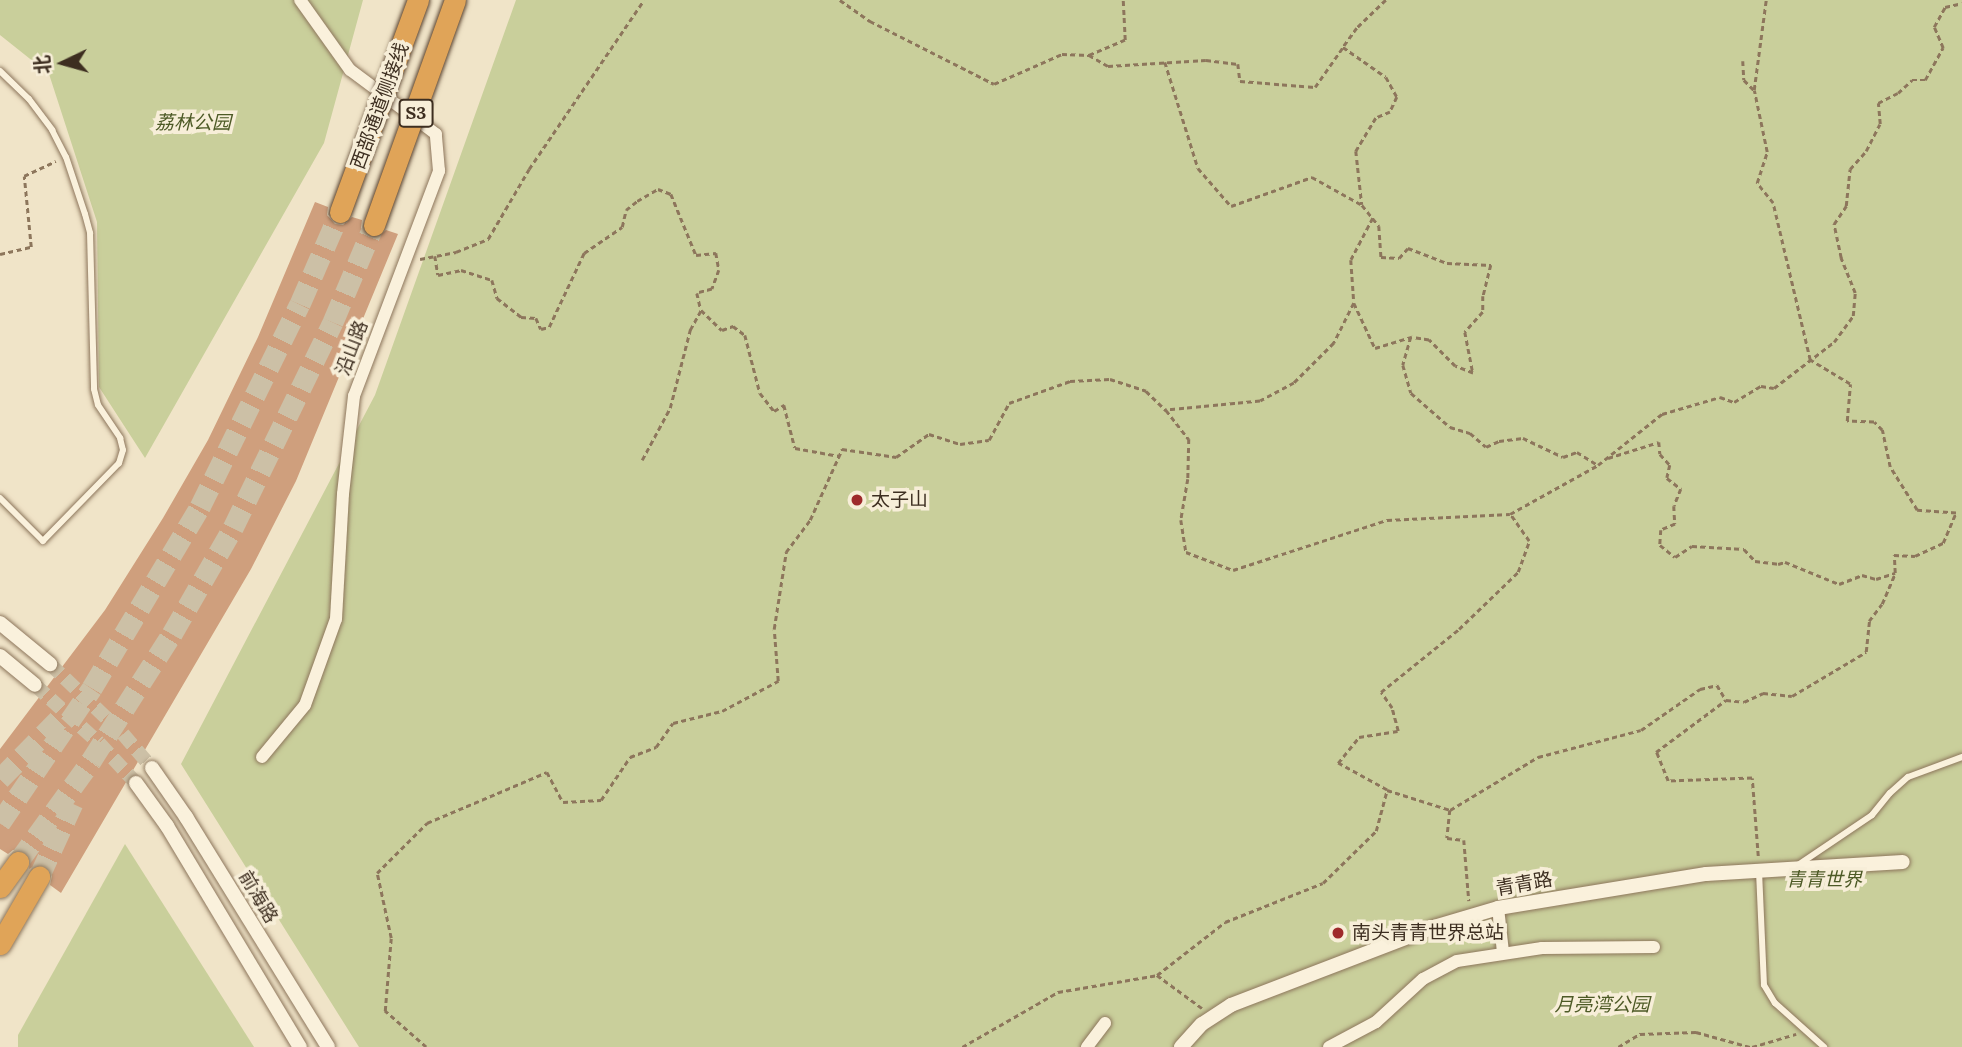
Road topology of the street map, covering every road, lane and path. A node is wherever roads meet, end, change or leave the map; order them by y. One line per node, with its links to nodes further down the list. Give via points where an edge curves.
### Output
1 (300, 0): 23 (street, 沿山路, via 350,70 436,134 439,171)
2 (418, 0): 18 (highway, 西部通道侧接线 / S3, bridge)
3 (455, 0): 20 (highway, 西部通道侧接线 / S3, bridge)
4 (840, 0): 11 (path, via 870,21 994,84 1062,54)
5 (1123, 0): 11 (path, via 1125,40)
6 (1386, 0): 10 (path)
7 (1766, 0): 15 (path)
8 (642, 1): 22 (path, via 529,169 488,239)
9 (1962, 4): 27 (path, via 1945,7 1934,27 1943,48 1925,79 1912,80 1878,103 1880,124 1850,169 1846,205 1834,224 1840,258 1855,293 1853,316 1834,342)
10 (1343, 47): 13 (path, via 1315,87 1240,81 1238,64); 17 (path, via 1386,76 1397,97 1390,112 1376,118 1356,151)
11 (1089, 55): 13 (path, via 1108,65)
12 (1743, 61): 15 (path, via 1744,80)
13 (1165, 62): 17 (path, via 1198,169 1231,206 1312,177)
14 (0, 71): 16 (lane, via 29,99)
15 (1754, 90): 27 (path, via 1767,152 1757,183 1773,203)
16 (66, 157): 21 (path, via 24,176 31,247); 33 (lane, via 90,233 94,389 123,450 119,463 43,541)
17 (1362, 205): 19 (path)
18 (340, 212)
19 (1373, 218): 24 (path, via 1350,260); 26 (path, via 1379,226 1381,257 1399,258 1408,248 1447,263 1490,265 1483,312 1465,332 1473,373 1455,366 1429,340)
20 (374, 225)
21 (0, 254)
22 (435, 256): 23 (path); 25 (path, via 438,275 461,271 492,280 497,298 521,317 536,318 541,329 550,327 584,253 622,227 626,210 657,189 671,194 696,255 716,253 719,270 712,289 697,293)
23 (405, 261): 41 (street, 沿山路, via 354,396 336,619 305,705)
24 (1354, 303): 26 (path, via 1375,348); 28 (path, via 1334,343 1294,383 1260,401)
25 (701, 310): 29 (path, via 722,330 733,326 745,335 760,393 774,411 784,405 795,448); 31 (path, via 690,330 670,408)
26 (1410, 337): 32 (path, via 1403,365 1411,393 1450,427 1470,433 1486,447 1523,438 1563,457 1577,452)
27 (1810, 360): 30 (path, via 1774,388 1761,386 1734,402 1720,397 1662,414); 35 (path, via 1850,384 1847,421 1874,422 1882,430 1890,467 1917,510 1956,513 1943,543 1915,556 1894,555)
28 (1166, 410): 29 (path, via 1146,391 1110,379 1070,382 1009,403 989,440 960,444 929,434 896,457 842,449); 34 (path, via 1189,439 1181,520 1186,552 1233,570 1387,520)
29 (839, 456): 64 (path, via 810,520 786,552 774,629 779,681 722,711 673,723 656,747 630,757 601,800 563,802 547,772 427,822 377,873 391,937 385,1011)
30 (1605, 459): 32 (path); 35 (path, via 1659,442 1660,454 1670,465 1667,478 1681,489 1674,506 1675,524 1661,530 1660,545 1675,557 1692,546 1744,549 1755,561 1785,562 1839,584 1862,575 1876,579)
31 (642, 460)
32 (1598, 465): 34 (path)
33 (0, 498)
34 (1510, 514): 45 (path, via 1529,541 1518,572 1459,629 1381,692 1392,708 1398,731 1359,737 1338,763)
35 (1895, 573): 40 (path, via 1869,621 1866,652 1792,696 1763,693 1744,702)
36 (0, 623): 38 (street)
37 (0, 656): 39 (street)
38 (50, 664)
39 (35, 685)
40 (1726, 699): 46 (path, via 1717,685 1700,689 1641,730 1538,757); 50 (path, via 1656,752 1668,781 1752,778)
41 (262, 757)
42 (1962, 757): 49 (lane, via 1908,777 1872,815)
43 (152, 768): 63 (street, 前海路)
44 (136, 783): 62 (street, via 167,826)
45 (1387, 790): 46 (path); 58 (path, via 1376,831 1322,883 1225,922)
46 (1450, 810): 54 (path, via 1447,838 1464,840)
47 (18, 862): 52 (highway)
48 (1903, 862): 49 (street, 青青路)
49 (1797, 867): 50 (street, 青青路)
50 (1759, 869): 53 (street, 青青路); 61 (lane, via 1764,985 1774,1003)
51 (39, 877): 55 (highway)
52 (0, 887)
53 (1497, 908): 54 (street, 青青路); 57 (street)
54 (1470, 915): 59 (street, 青青路, via 1258,993)
55 (0, 943)
56 (1654, 947): 57 (street)
57 (1503, 952): 68 (street, via 1457,961 1423,978 1376,1022)
58 (1157, 975): 59 (path); 65 (path, via 1058,992)
59 (1214, 1017): 67 (street, 青青路)
60 (1105, 1023): 66 (street)
61 (1807, 1031): 70 (path); 71 (lane)
62 (300, 1047)
63 (328, 1047)
64 (426, 1047)
65 (962, 1047)
66 (1087, 1047)
67 (1181, 1047)
68 (1329, 1047)
69 (1618, 1047): 70 (path, via 1640,1034 1696,1032)
70 (1751, 1047)
71 (1824, 1047)

